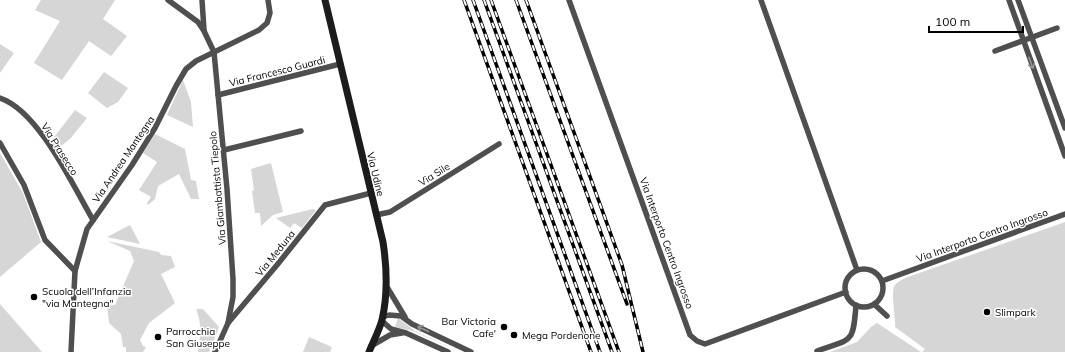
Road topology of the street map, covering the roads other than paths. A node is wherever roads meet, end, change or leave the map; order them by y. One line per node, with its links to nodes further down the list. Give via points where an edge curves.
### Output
1 (168, 0): 10 (street, via 198,22)
2 (202, 0): 10 (street)
3 (268, 0): 14 (street, Via Andrea Mantegna, via 270,13 267,22 259,30)
4 (325, 0): 15 (main road, Via Udine)
5 (569, 0): 32 (street, Via Interporto Centro Ingrosso, via 690,335 705,344)
6 (761, 0): 28 (street)
7 (1009, 0): 12 (street)
8 (1018, 0): 11 (street)
9 (1057, 28): 11 (street)
10 (204, 31): 14 (street)
11 (1032, 37): 12 (street); 18 (street)
12 (1023, 40): 13 (street); 23 (street, one-way to 23)
13 (995, 51)
14 (214, 52): 16 (street, Via Giambattista Tiepolo); 27 (street, Via Andrea Mantegna, via 186,69 155,128)
15 (340, 64): 16 (street, Via Francesco Guardi); 24 (main road, Via Udine)
16 (218, 94): 22 (street, Via Giambattista Tiepolo)
17 (0, 98): 27 (street, Via Prasecco, via 20,111 46,139)
18 (1065, 128)
19 (300, 131): 22 (street)
20 (0, 143): 29 (street, via 24,184 45,240)
21 (499, 144): 26 (street, Via Sile, via 390,212)
22 (224, 150): 38 (street, Via Giambattista Tiepolo, via 233,279 233,297)
23 (1065, 156)
24 (371, 193): 26 (main road, Via Udine); 38 (street, Via Meduna, via 325,205)
25 (1065, 214): 30 (street, Via Interporto Centro Ingrosso)
26 (376, 215): 31 (main road, Via Udine, via 386,263)
27 (94, 220): 29 (street, Via Andrea Mantegna, via 84,239)
28 (857, 270): 30 (street, via 874,272); 32 (street, via 848,280)
29 (75, 272): 42 (street, Via Andrea Mantegna)
30 (882, 281): 33 (street, via 882,294)
31 (387, 287): 36 (main road, Via Udine); 37 (street)
32 (846, 292): 34 (street, via 851,302)
33 (874, 304): 34 (street, via 862,307); 35 (street)
34 (856, 305): 41 (street, via 854,331 850,339)
35 (887, 316)
36 (382, 319): 37 (street, via 394,314); 39 (street, via 387,328); 40 (main road, Via Udine)
37 (407, 321): 45 (street, one-way to 37)
38 (228, 323): 43 (street, Via Meduna)
39 (406, 333): 40 (street, via 390,335); 44 (street)
40 (370, 349)
41 (817, 351)
42 (71, 352)
43 (215, 352)
44 (448, 352)
45 (471, 352)

